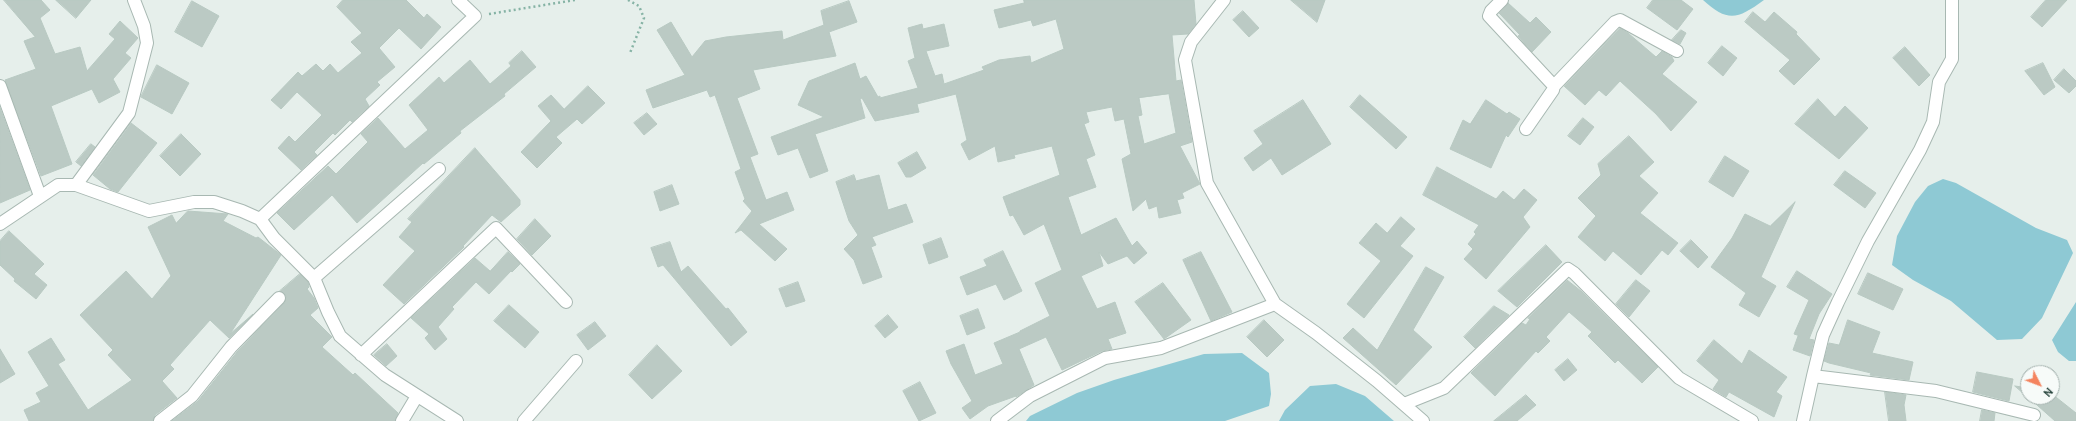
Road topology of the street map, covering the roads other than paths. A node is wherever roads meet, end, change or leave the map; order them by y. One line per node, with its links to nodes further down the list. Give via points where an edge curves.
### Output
1 (134, 0): 11 (street, via 144,26 146,43 129,114)
2 (458, 0): 13 (street, via 475,16)
3 (1224, 0): 18 (street, via 1191,42 1185,60 1207,183)
4 (1502, 0): 8 (street, via 1489,16)
5 (1952, 0): 21 (street, via 1952,60 1939,82 1933,122 1838,302 1823,335)
6 (1677, 51): 8 (street, via 1620,20 1615,22)
7 (0, 86): 12 (street)
8 (1554, 86): 9 (street)
9 (1526, 129)
10 (439, 169): 15 (street)
11 (76, 185): 12 (street, via 58,185); 13 (street, via 149,211 194,202 214,202 242,210)
12 (40, 196): 14 (street)
13 (260, 219): 15 (street, via 274,238)
14 (0, 224)
15 (314, 278): 19 (street, via 340,336)
16 (280, 298): 25 (street, via 231,347 192,396)
17 (566, 302): 19 (street, via 496,228)
18 (1275, 304): 23 (street, via 1316,333); 29 (street, via 1160,348 1106,358 1030,396)
19 (361, 355): 22 (street)
20 (576, 361): 28 (street)
21 (1813, 376): 24 (street, via 1936,391); 32 (street)
22 (417, 396): 26 (street); 27 (street)
23 (1404, 404): 30 (street); 31 (street, via 1444,388 1568,269 1679,378)
24 (2034, 415)
25 (160, 421)
26 (402, 421)
27 (457, 421)
28 (524, 421)
29 (997, 421)
30 (1423, 421)
31 (1752, 421)
32 (1803, 421)

